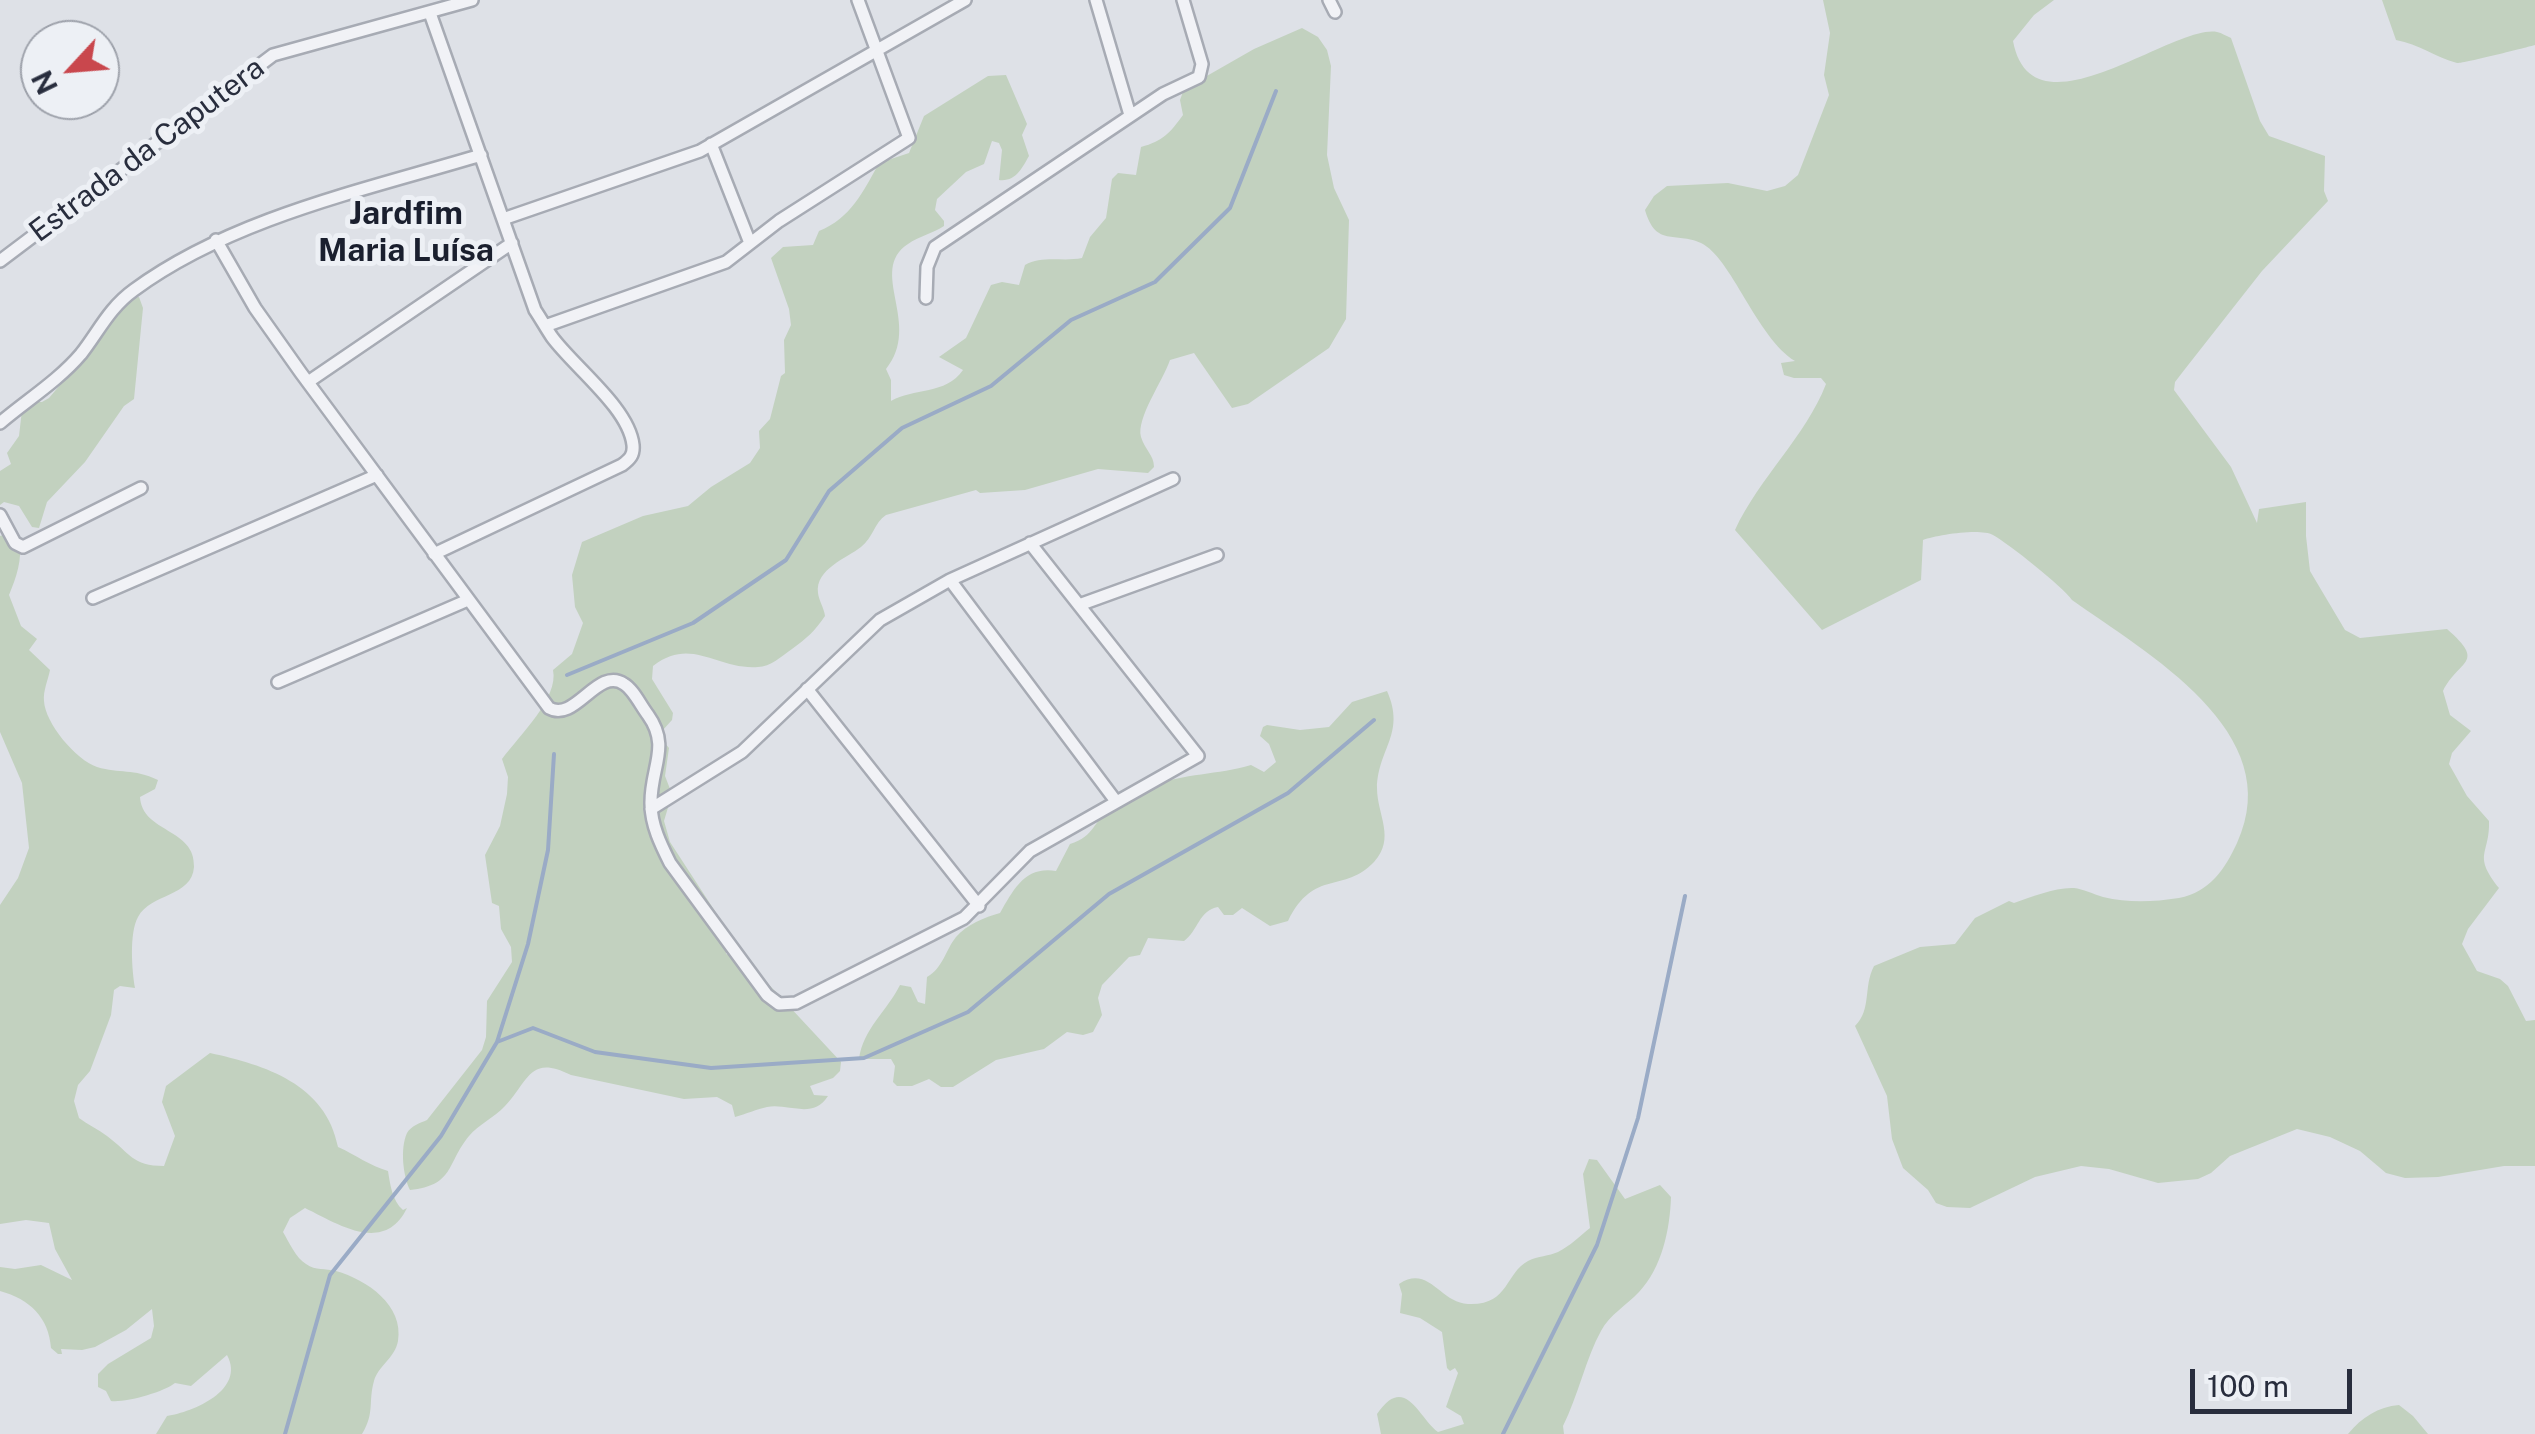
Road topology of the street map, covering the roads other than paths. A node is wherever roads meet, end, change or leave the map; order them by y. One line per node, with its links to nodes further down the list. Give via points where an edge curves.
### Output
1 (472, 0): 6 (street, Estrada da Caputera)
2 (858, 0): 7 (street)
3 (965, 0): 7 (street)
4 (1096, 0): 8 (street)
5 (1183, 0): 8 (street, via 1202,64 1199,77)
6 (430, 13): 10 (street); 15 (street, Estrada da Caputera, via 273,55)
7 (877, 50): 9 (street); 14 (street, via 909,138)
8 (1130, 116): 16 (street, via 935,248)
9 (711, 144): 11 (street); 14 (street)
10 (481, 155): 11 (street); 12 (street)
11 (503, 219): 13 (street)
12 (216, 240): 18 (street, via 254,308); 19 (street, via 110,310 81,353)
13 (512, 243): 17 (street); 18 (street)
14 (750, 243): 17 (street, via 726,262)
15 (0, 261)
16 (926, 298)
17 (545, 326): 25 (street, via 614,406 630,434 632,458)
18 (308, 382): 20 (street)
19 (0, 424)
20 (377, 475): 25 (street); 28 (street)
21 (1173, 479): 24 (street)
22 (141, 488): 23 (street, via 23,547)
23 (0, 515)
24 (1030, 543): 27 (street); 30 (street)
25 (434, 554): 29 (street)
26 (1217, 555): 30 (street)
27 (950, 580): 32 (street, via 880,620); 33 (street)
28 (93, 598)
29 (468, 600): 31 (street); 34 (street, via 548,708 564,711 602,684 625,684 661,740)
30 (1079, 605): 33 (street, via 1198,756)
31 (278, 682)
32 (808, 689): 34 (street, via 726,765); 35 (street)
33 (1115, 800): 35 (street, via 1030,850)
34 (650, 809): 35 (street, via 670,864 779,1004 796,1003)
35 (979, 906)

